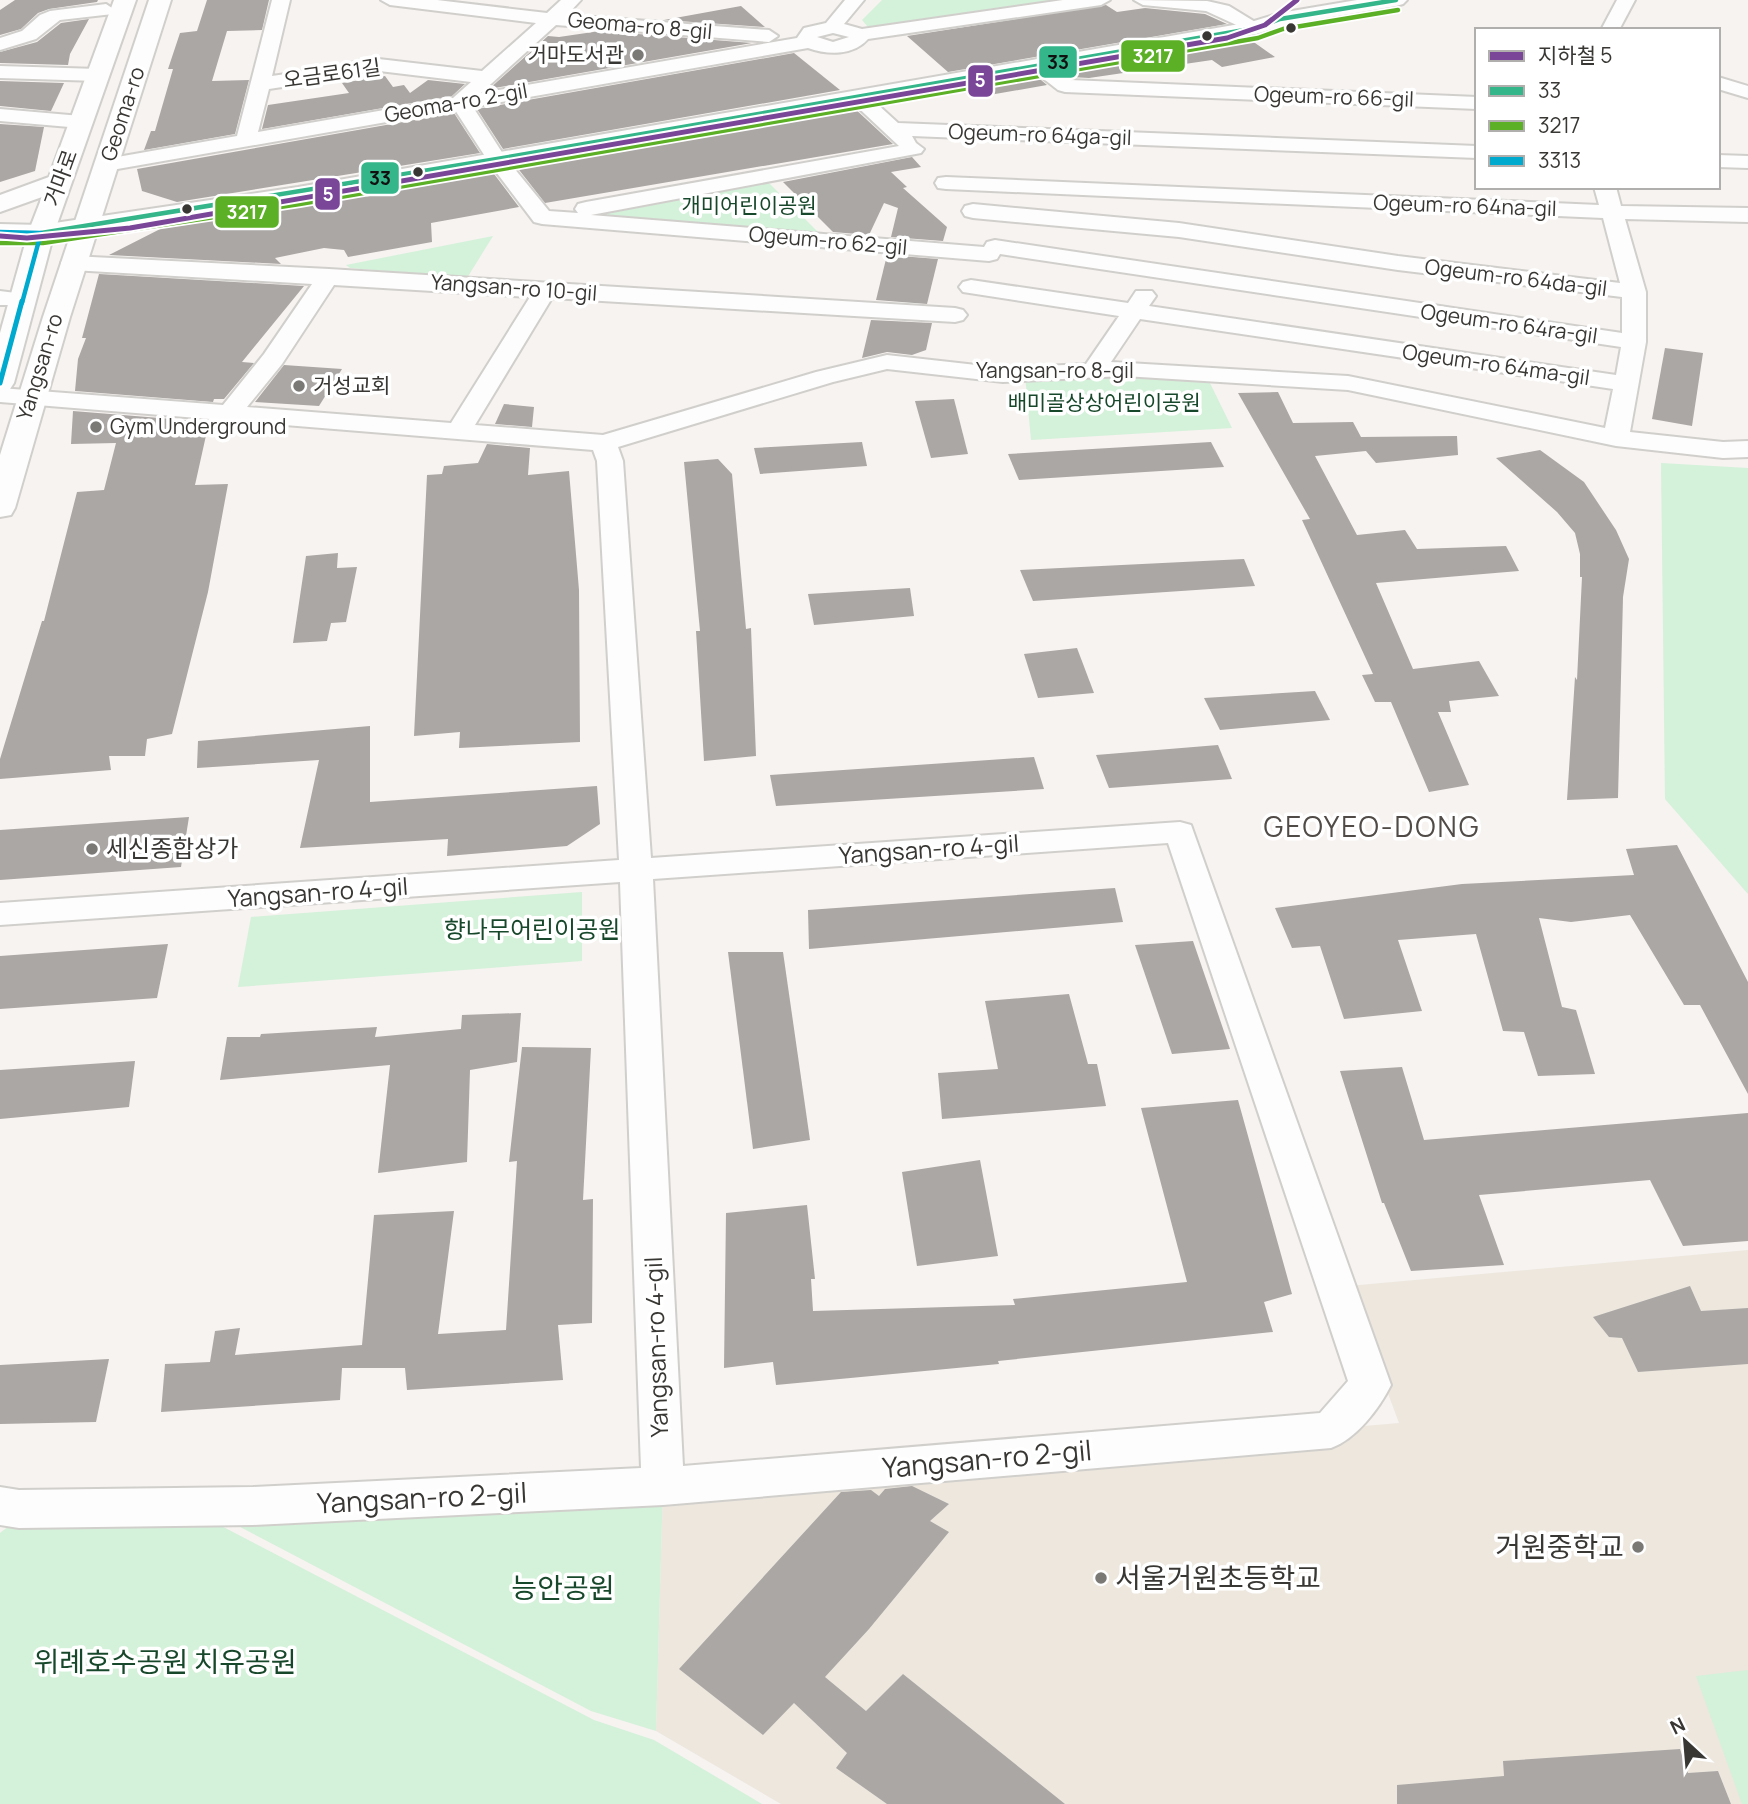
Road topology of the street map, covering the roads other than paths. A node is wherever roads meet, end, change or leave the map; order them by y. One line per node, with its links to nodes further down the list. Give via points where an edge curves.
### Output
1 (160, 0): 41 (main road, Geoma-ro)
2 (281, 0): 23 (street)
3 (390, 0): 11 (street, Geoma-ro 8-gil)
4 (572, 0): 11 (street)
5 (855, 0): 12 (street)
6 (1101, 0): 15 (street)
7 (1143, 0): 13 (street, via 1207,6)
8 (1396, 0): 13 (main road, via 1280,19)
9 (1626, 0): 14 (street)
10 (116, 5): 17 (street, via 57,15 29,35); 21 (main road, Geoma-ro)
11 (552, 19): 16 (street, Geoma-ro 8-gil); 22 (street)
12 (833, 27): 15 (street); 16 (street, via 811,32)
13 (1256, 28): 19 (main road)
14 (1611, 28)
15 (858, 35): 18 (street, via 857,41)
16 (807, 40): 18 (street); 29 (street, Geoma-ro 2-gil)
17 (0, 44)
18 (838, 47): 26 (street)
19 (1038, 65): 25 (street, Ogeum-ro 66-gil, via 1065,86); 26 (main road)
20 (0, 72): 21 (street)
21 (98, 75): 32 (main road, Geoma-ro)
22 (488, 78): 23 (street, 오금로61길, via 370,64); 29 (street)
23 (260, 84): 34 (street)
24 (1720, 84): 27 (street)
25 (1191, 91): 30 (street, Ogeum-ro 66-gil); 35 (street)
26 (880, 92): 28 (main road)
27 (1748, 92)
28 (857, 96): 33 (street); 38 (main road)
29 (460, 102): 34 (street, Geoma-ro 2-gil); 38 (street)
30 (1475, 103)
31 (0, 115): 32 (street)
32 (81, 122): 42 (main road, 거마로)
33 (892, 128): 35 (street, Ogeum-ro 64ga-gil); 36 (street)
34 (246, 140): 41 (street, Geoma-ro 2-gil)
35 (1188, 141): 37 (street, Ogeum-ro 64ga-gil); 45 (street)
36 (914, 149): 43 (street); 50 (street)
37 (1475, 152)
38 (497, 160): 50 (street); 51 (main road)
39 (1720, 161): 40 (street)
40 (1748, 162)
41 (106, 164): 51 (main road, Geoma-ro)
42 (61, 181): 46 (main road); 54 (main road, 거마로)
43 (946, 183): 45 (street, Ogeum-ro 64na-gil); 47 (street)
44 (1606, 189): 48 (street)
45 (1183, 194): 48 (street, Ogeum-ro 64na-gil); 52 (street)
46 (0, 204)
47 (973, 211): 52 (street, Ogeum-ro 64da-gil); 55 (street, via 1001,239)
48 (1613, 212): 49 (street, Ogeum-ro 64na-gil); 62 (street)
49 (1748, 215)
50 (542, 217): 55 (street, Ogeum-ro 62-gil)
51 (84, 227): 54 (main road); 56 (main road, Yangsan-ro)
52 (1179, 230): 57 (street, Ogeum-ro 64da-gil); 58 (street)
53 (0, 232): 54 (main road)
54 (41, 233): 63 (main road, Yangsan-ro)
55 (992, 251): 58 (street, Ogeum-ro 64ra-gil); 60 (street)
56 (72, 263): 59 (street, Yangsan-ro 10-gil); 76 (main road, Yangsan-ro)
57 (1398, 263): 62 (street, Ogeum-ro 64da-gil); 64 (street, Ogeum-ro 64da-gil)
58 (1161, 272): 64 (street, Ogeum-ro 64ra-gil); 65 (street)
59 (329, 276): 61 (street, Yangsan-ro 10-gil); 77 (street)
60 (971, 287): 65 (street, Ogeum-ro 64ma-gil); 66 (street)
61 (545, 290): 66 (street, Yangsan-ro 10-gil); 78 (street)
62 (1634, 292): 68 (street)
63 (11, 299): 67 (main road, Yangsan-ro)
64 (1384, 306): 68 (street, Ogeum-ro 64ra-gil); 69 (street)
65 (1133, 311): 69 (street, Ogeum-ro 64ma-gil); 71 (street)
66 (955, 314): 70 (street)
67 (6, 340): 72 (main road, Yangsan-ro)
68 (1634, 342): 74 (street)
69 (1365, 345): 73 (street); 74 (street, Ogeum-ro 64ma-gil)
70 (938, 367): 71 (street, Yangsan-ro 8-gil, via 1003,376); 80 (street, Yangsan-ro 8-gil, via 887,362)
71 (1092, 372): 73 (street, Yangsan-ro 8-gil, via 1124,369)
72 (0, 383)
73 (1348, 383): 79 (street, Yangsan-ro 8-gil)
74 (1628, 384): 79 (street)
75 (0, 395): 76 (street, Yangsan-ro 8-gil)
76 (30, 397): 77 (street, Yangsan-ro 8-gil); 82 (main road, Yangsan-ro)
77 (228, 415): 78 (street, Yangsan-ro 8-gil)
78 (458, 432): 80 (street, Yangsan-ro 8-gil)
79 (1616, 438): 81 (street, Yangsan-ro 8-gil)
80 (604, 443): 84 (street, Yangsan-ro 4-gil, via 610,461)
81 (1748, 449)
82 (0, 509)
83 (1180, 832): 84 (street, Yangsan-ro 4-gil); 86 (street, Yangsan-ro 2-gil, via 1370,1385 1331,1430)
84 (636, 871): 85 (street, Yangsan-ro 4-gil); 86 (street, Yangsan-ro 4-gil)
85 (0, 914)
86 (663, 1486): 87 (street, Yangsan-ro 2-gil, via 253,1506)
87 (0, 1506)

